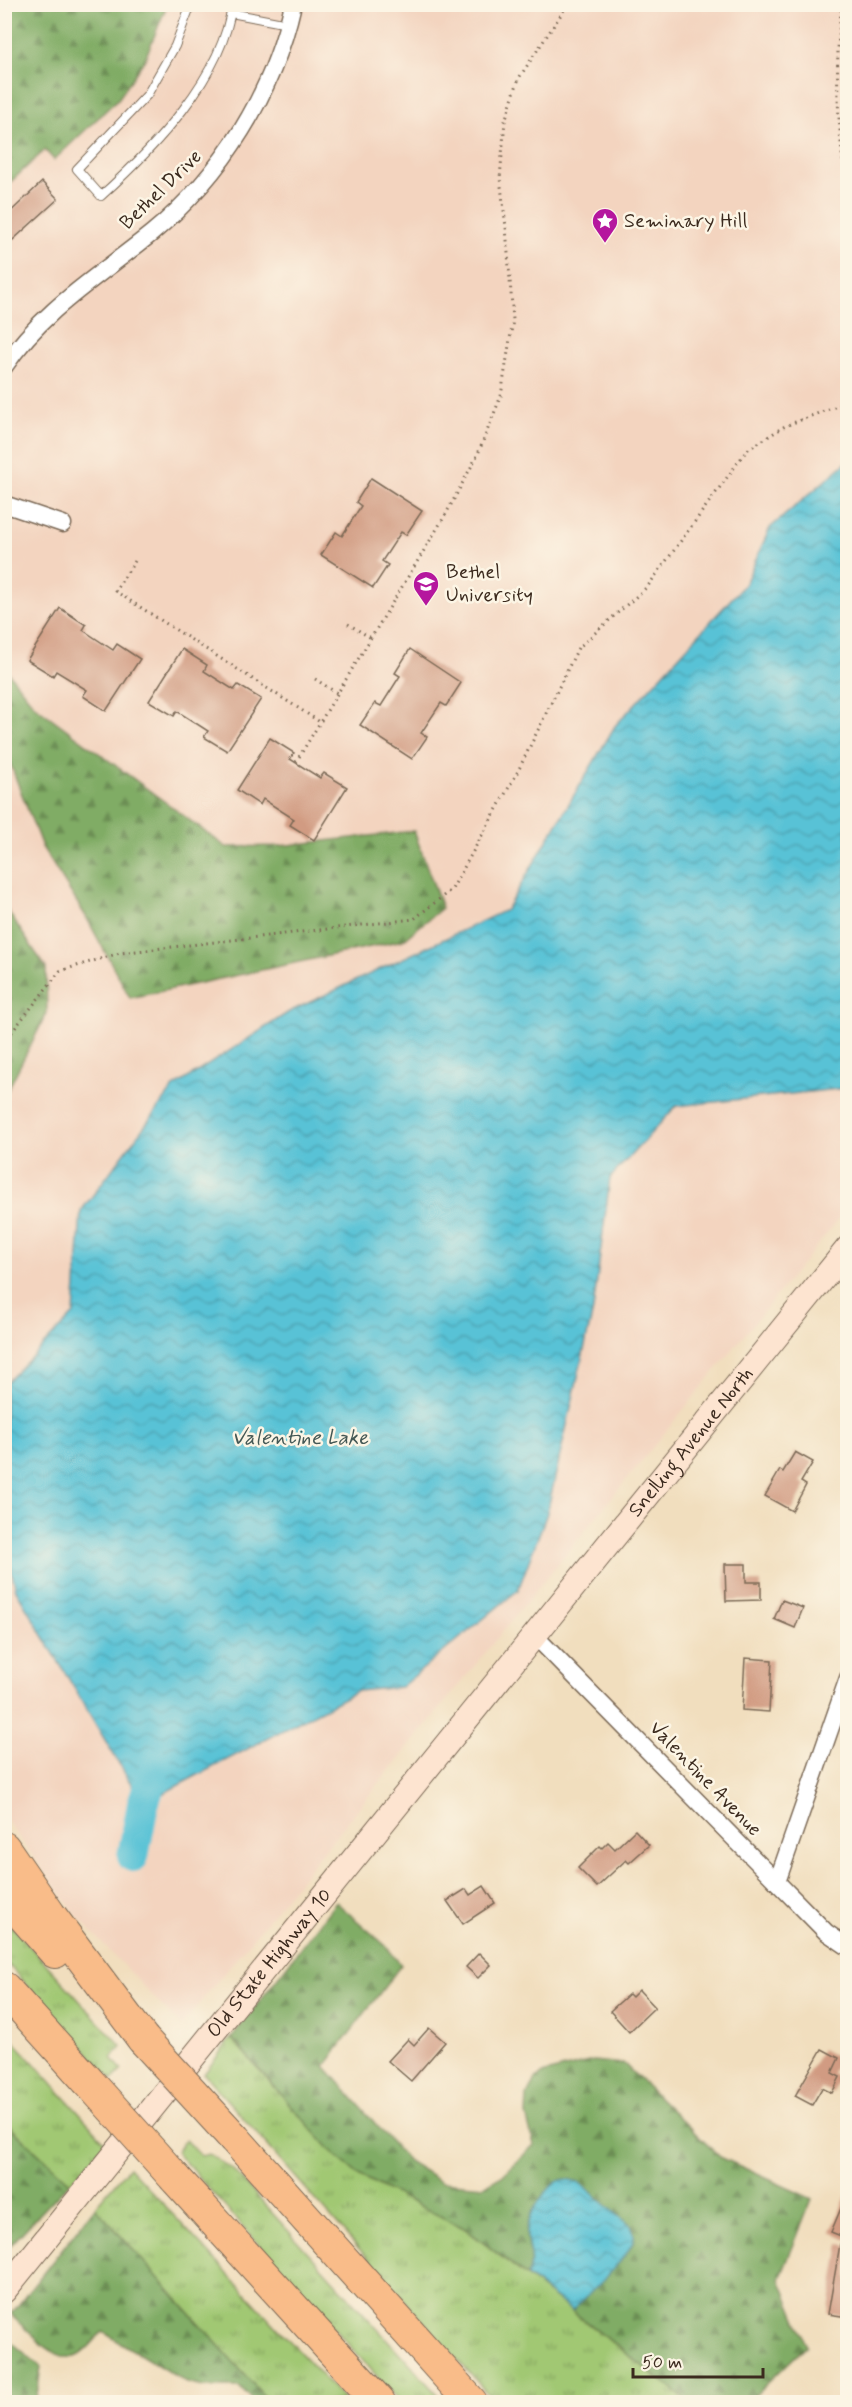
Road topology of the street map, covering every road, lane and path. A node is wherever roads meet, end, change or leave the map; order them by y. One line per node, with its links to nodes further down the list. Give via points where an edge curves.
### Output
1 (191, 4): 5 (lane, via 175,46 147,95 77,169 101,196 180,116 219,48)
2 (292, 4): 6 (street, Bethel Drive)
3 (568, 4): 14 (path, via 519,78 504,121 500,178 513,320 501,396 478,454 446,514)
4 (842, 4): 7 (path, via 836,48 840,144)
5 (232, 9): 6 (lane)
6 (288, 24): 8 (street, Bethel Drive, via 270,79 220,162 154,231 56,306)
7 (848, 202)
8 (4, 367)
9 (848, 395): 19 (path, via 842,404 785,426 747,450 648,586 578,648 518,771 452,889 414,919 120,953 60,971)
10 (4, 504): 11 (street)
11 (63, 524)
12 (135, 561): 17 (path, via 115,591)
13 (348, 624): 14 (path)
14 (371, 638): 16 (path)
15 (315, 679): 16 (path)
16 (337, 693): 17 (path)
17 (320, 722): 18 (path)
18 (296, 762)
19 (4, 1042)
20 (848, 1248): 21 (street, Snelling Avenue North)
21 (535, 1636): 24 (street, Valentine Avenue); 29 (street, Old State Highway 10)
22 (848, 1678): 24 (street)
23 (4, 1848): 28 (highway)
24 (777, 1882): 26 (street, Valentine Avenue, via 826,1932)
25 (4, 1894): 28 (highway, via 96,1995)
26 (848, 1947)
27 (4, 1988): 30 (highway, bridge)
28 (136, 2030): 31 (highway, bridge)
29 (4, 2291)
30 (379, 2403)
31 (471, 2403)

